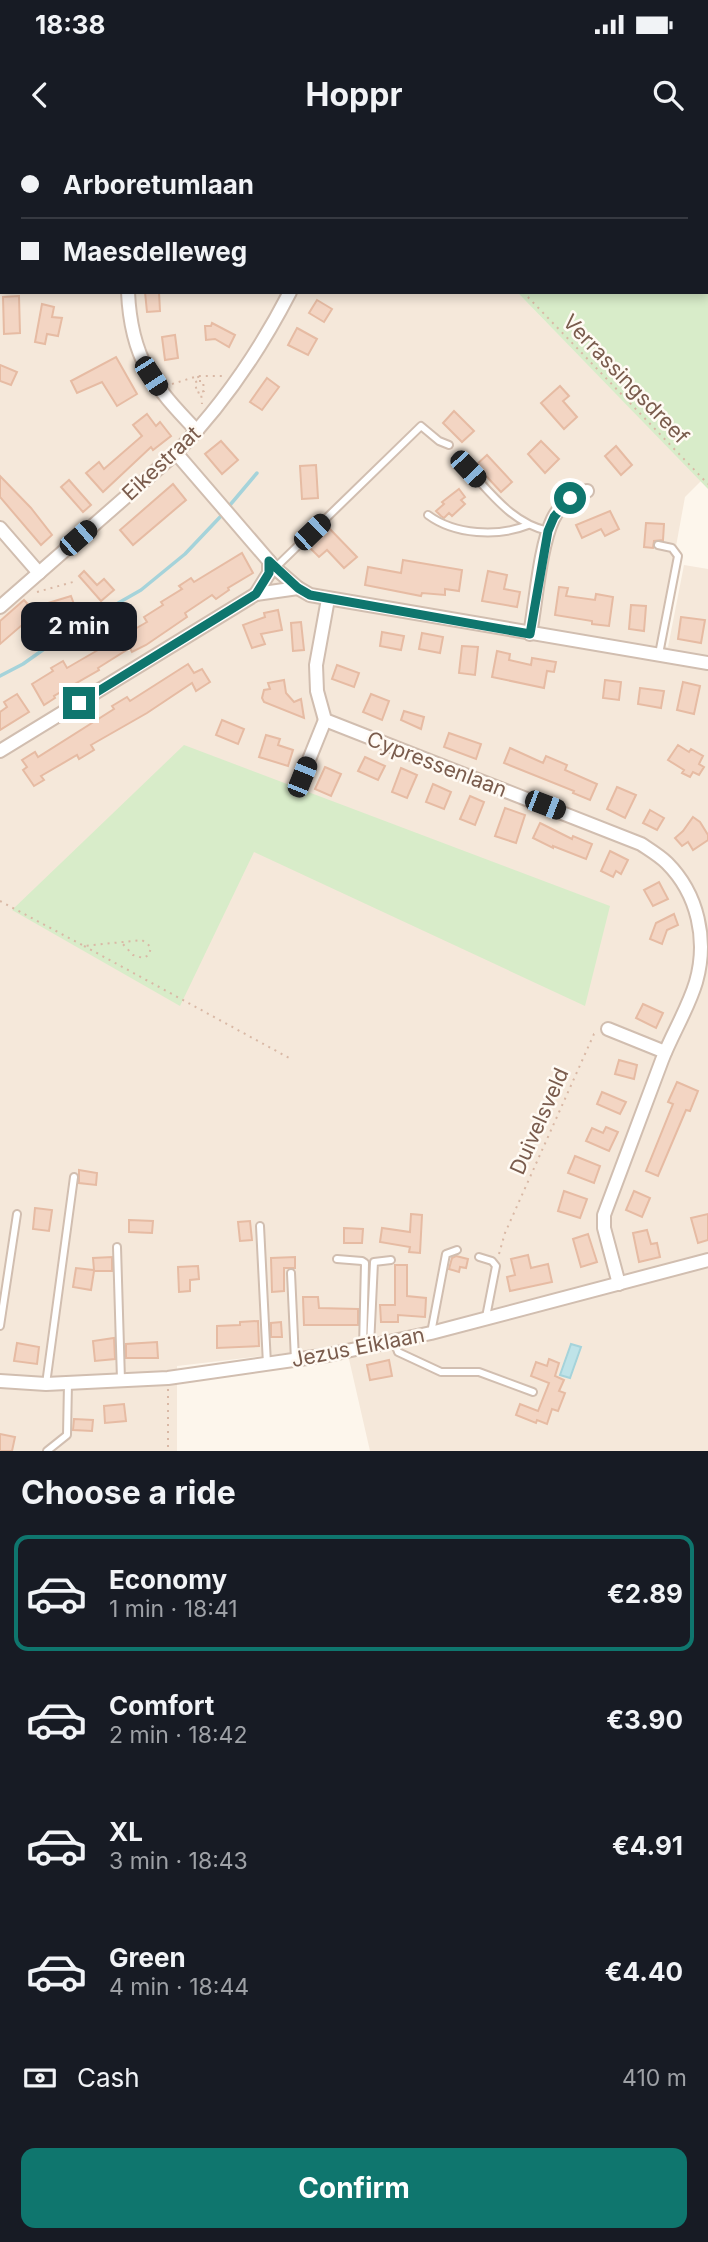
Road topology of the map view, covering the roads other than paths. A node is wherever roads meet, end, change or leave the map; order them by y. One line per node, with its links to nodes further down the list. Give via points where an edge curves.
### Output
1 (128, 294): 3 (street, via 129,321 142,362 159,389)
2 (289, 294): 3 (street, Eikestraat, via 239,380)
3 (197, 431): 5 (street, Eikestraat)
4 (449, 445): 13 (lane, via 421,426)
5 (176, 453): 13 (street); 14 (street, Eikestraat)
6 (468, 469): 9 (lane)
7 (587, 491): 11 (street, via 562,506)
8 (428, 515): 9 (lane, via 436,521 498,534)
9 (528, 525): 11 (lane)
10 (0, 528): 14 (street)
11 (548, 531): 19 (street)
12 (658, 545): 20 (lane, via 672,548 678,556)
13 (272, 564): 15 (street); 16 (street)
14 (39, 573): 18 (street, Eikestraat)
15 (298, 588): 16 (street); 17 (street)
16 (256, 594): 23 (street)
17 (328, 599): 19 (street); 22 (street, via 316,665)
18 (0, 607)
19 (530, 634): 20 (street)
20 (658, 656): 21 (street)
21 (708, 663)
22 (325, 720): 24 (street); 26 (street, Cypressenlaan, via 619,834 666,862 691,899 701,943 695,984)
23 (0, 751)
24 (302, 777)
25 (608, 1029): 26 (street)
26 (665, 1052): 37 (street, Cypressenlaan, via 604,1215)
27 (74, 1177): 48 (lane)
28 (17, 1214): 39 (lane)
29 (260, 1226): 44 (lane)
30 (117, 1247): 45 (lane)
31 (457, 1250): 40 (lane, via 446,1254)
32 (479, 1257): 38 (lane, via 496,1266)
33 (337, 1259): 42 (lane, via 365,1263)
34 (391, 1260): 42 (lane, via 374,1262)
35 (708, 1260): 37 (street, Jezus Eiklaan)
36 (291, 1273): 43 (lane)
37 (619, 1283): 38 (street, Jezus Eiklaan)
38 (486, 1318): 40 (street, Jezus Eiklaan)
39 (0, 1326)
40 (431, 1333): 41 (street, Jezus Eiklaan)
41 (394, 1341): 42 (street, Jezus Eiklaan); 49 (lane, via 398,1352 441,1372 479,1372)
42 (366, 1348): 43 (street, Jezus Eiklaan)
43 (295, 1360): 44 (street, Jezus Eiklaan)
44 (267, 1364): 45 (street, Jezus Eiklaan)
45 (121, 1380): 47 (street, Jezus Eiklaan)
46 (0, 1381): 48 (street, Jezus Eiklaan)
47 (68, 1383): 48 (street, Jezus Eiklaan); 50 (lane, via 67,1435)
48 (46, 1384)
49 (533, 1392)
50 (47, 1451)

